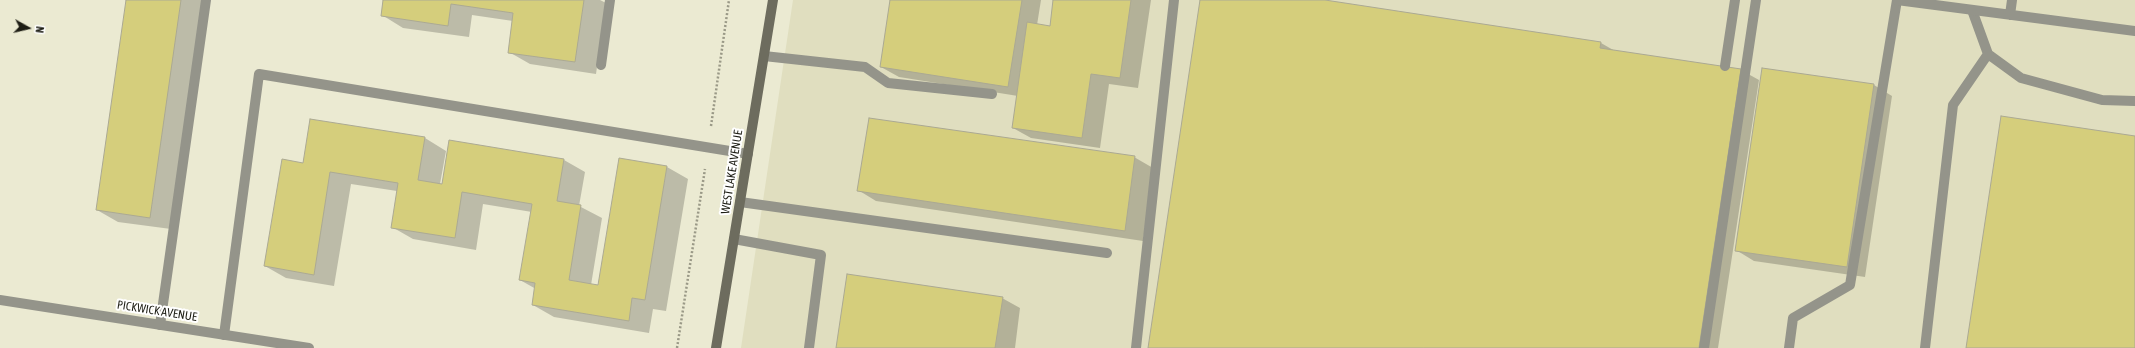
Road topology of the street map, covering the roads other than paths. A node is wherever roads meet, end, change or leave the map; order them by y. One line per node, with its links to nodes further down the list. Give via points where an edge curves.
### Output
1 (206, 0): 23 (street)
2 (610, 0): 14 (street)
3 (773, 0): 13 (street, WEST LAKE AVENUE)
4 (1174, 0): 28 (street)
5 (1735, 0): 15 (street)
6 (1756, 0): 29 (street)
7 (1897, 0): 9 (street); 30 (street, via 1850,285 1793,318)
8 (2012, 0): 10 (street)
9 (1972, 10): 10 (street); 12 (street)
10 (2010, 15): 11 (street)
11 (2135, 31)
12 (1988, 54): 17 (street, via 2021,78 2102,100); 31 (street, via 1953,106)
13 (764, 56): 16 (street, via 865,67 888,83); 18 (street, WEST LAKE AVENUE)
14 (601, 65)
15 (1725, 66)
16 (992, 94)
17 (2135, 101)
18 (748, 154): 19 (street, WEST LAKE AVENUE); 24 (street, via 259,74)
19 (740, 202): 20 (street, WEST LAKE AVENUE); 21 (street)
20 (734, 239): 26 (street, WEST LAKE AVENUE); 27 (street, via 821,255)
21 (1107, 253)
22 (0, 300): 23 (street, PICKWICK AVENUE)
23 (160, 325): 24 (street, PICKWICK AVENUE)
24 (224, 335): 25 (street, PICKWICK AVENUE)
25 (309, 348)
26 (716, 348)
27 (809, 348)
28 (1136, 348)
29 (1704, 348)
30 (1789, 348)
31 (1925, 348)

